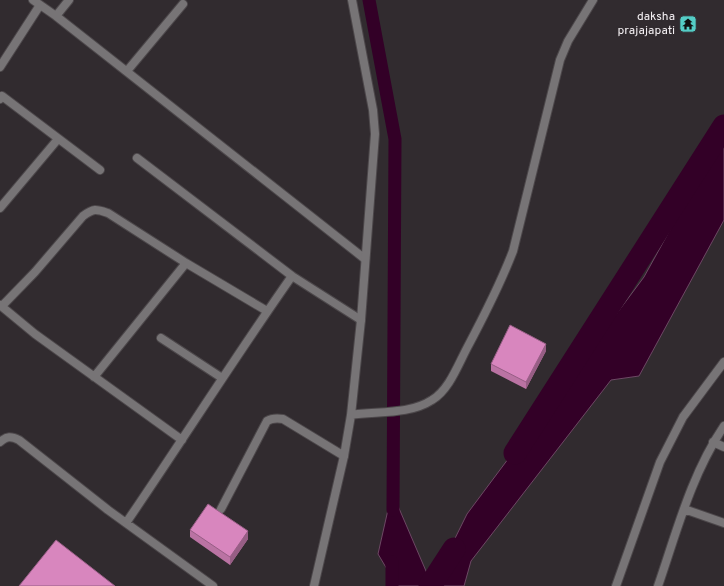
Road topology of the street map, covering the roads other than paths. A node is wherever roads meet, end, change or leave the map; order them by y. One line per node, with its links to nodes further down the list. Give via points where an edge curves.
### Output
1 (33, 0): 6 (street)
2 (70, 0): 7 (street)
3 (352, 0): 15 (street, via 373,110 375,134)
4 (590, 1): 25 (street, via 560,60 513,251 500,285 448,385 432,400 416,407)
5 (183, 4): 9 (street)
6 (40, 5): 7 (street); 8 (street)
7 (56, 16): 9 (street)
8 (0, 67)
9 (127, 71): 15 (street)
10 (1, 96): 11 (street)
11 (58, 139): 13 (street); 14 (street)
12 (137, 158): 17 (street)
13 (100, 170)
14 (0, 208)
15 (365, 258): 20 (street)
16 (186, 263): 18 (street, via 108,213 91,210); 19 (street); 23 (street)
17 (292, 276): 19 (street); 20 (street)
18 (1, 306): 23 (street)
19 (267, 311): 24 (street)
20 (361, 320): 25 (street)
21 (161, 338): 24 (street)
22 (724, 362): 38 (street, via 683,417 660,462)
23 (94, 377): 27 (street)
24 (222, 378): 27 (street)
25 (351, 415): 31 (street)
26 (724, 426): 29 (street)
27 (182, 440): 34 (street)
28 (0, 442): 34 (street, via 12,436 19,440)
29 (713, 442): 30 (street); 33 (street)
30 (724, 448)
31 (344, 456): 32 (street, via 283,419 271,419 267,421); 37 (street)
32 (221, 509)
33 (684, 509): 35 (street); 39 (street)
34 (126, 523): 36 (street)
35 (724, 523)
36 (213, 586)
37 (314, 586)
38 (616, 586)
39 (658, 586)

